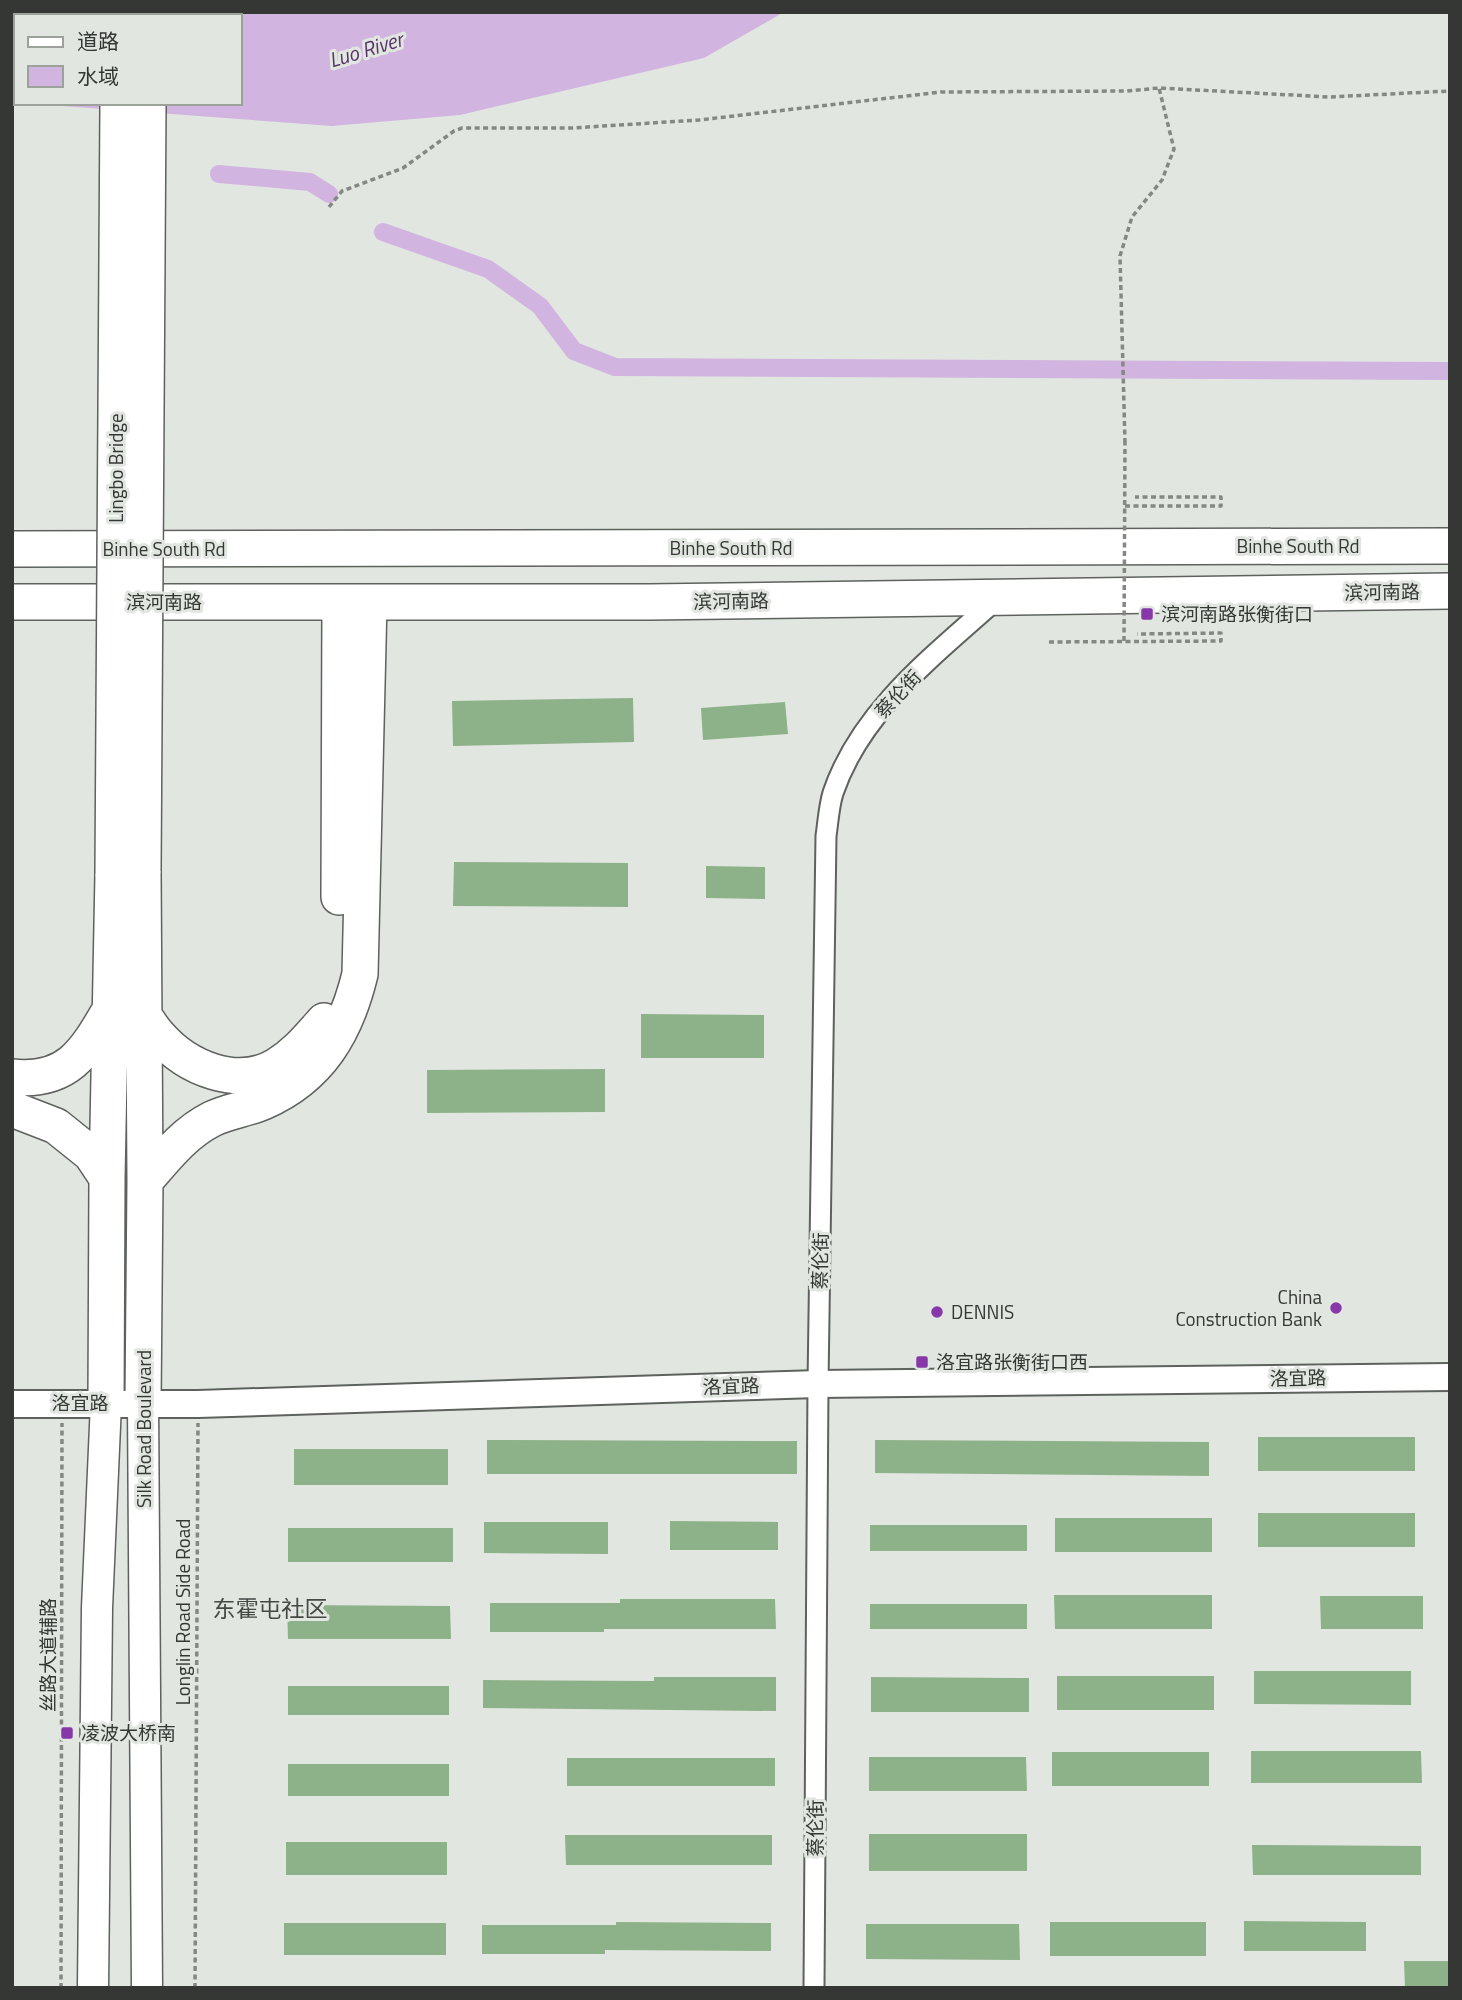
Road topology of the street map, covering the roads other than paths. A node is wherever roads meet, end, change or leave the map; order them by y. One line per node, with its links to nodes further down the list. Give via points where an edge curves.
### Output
1 (118, 105): 11 (highway, Lingbo Bridge, bridge)
2 (148, 105): 11 (highway, Lingbo Bridge, bridge)
3 (1045, 546): 4 (highway, Binhe South Rd); 5 (highway, Binhe South Rd); 8 (highway, via 1064,556 1072,568 1064,586)
4 (1450, 546)
5 (12, 549)
6 (1450, 591): 8 (highway, 滨河南路)
7 (998, 598): 8 (highway, 滨河南路); 10 (highway, 滨河南路); 19 (street, 蔡伦街, via 898,690 854,747 832,794 826,850)
8 (1048, 598)
9 (12, 602): 10 (highway, 滨河南路)
10 (354, 603): 12 (highway, via 338,976 325,1020 300,1048 274,1067 241,1077 212,1073); 16 (highway, via 360,974 344,1024 332,1046 302,1080 265,1101 213,1118 174,1147)
11 (128, 873): 12 (highway, Silk Road Boulevard)
12 (127, 1011): 13 (highway, via 68,1067 39,1077); 15 (highway, Silk Road Boulevard); 16 (highway, Silk Road Boulevard)
13 (12, 1077)
14 (12, 1109): 15 (highway, via 56,1126 91,1154)
15 (107, 1178): 21 (highway, Silk Road Boulevard)
16 (145, 1181): 22 (highway, Silk Road Boulevard)
17 (1450, 1365): 19 (street, 洛宜路)
18 (1450, 1377): 19 (street, 洛宜路)
19 (818, 1378): 22 (street, 洛宜路, via 198,1391); 22 (street, 洛宜路, via 198,1404); 26 (street, 蔡伦街)
20 (12, 1391): 21 (street, 洛宜路)
21 (106, 1397): 22 (street, 洛宜路); 23 (street, 洛宜路); 24 (main road, Silk Road Boulevard, via 97,1608)
22 (143, 1397): 25 (main road, Silk Road Boulevard)
23 (12, 1404)
24 (93, 1988)
25 (147, 1988)
26 (814, 1988)

